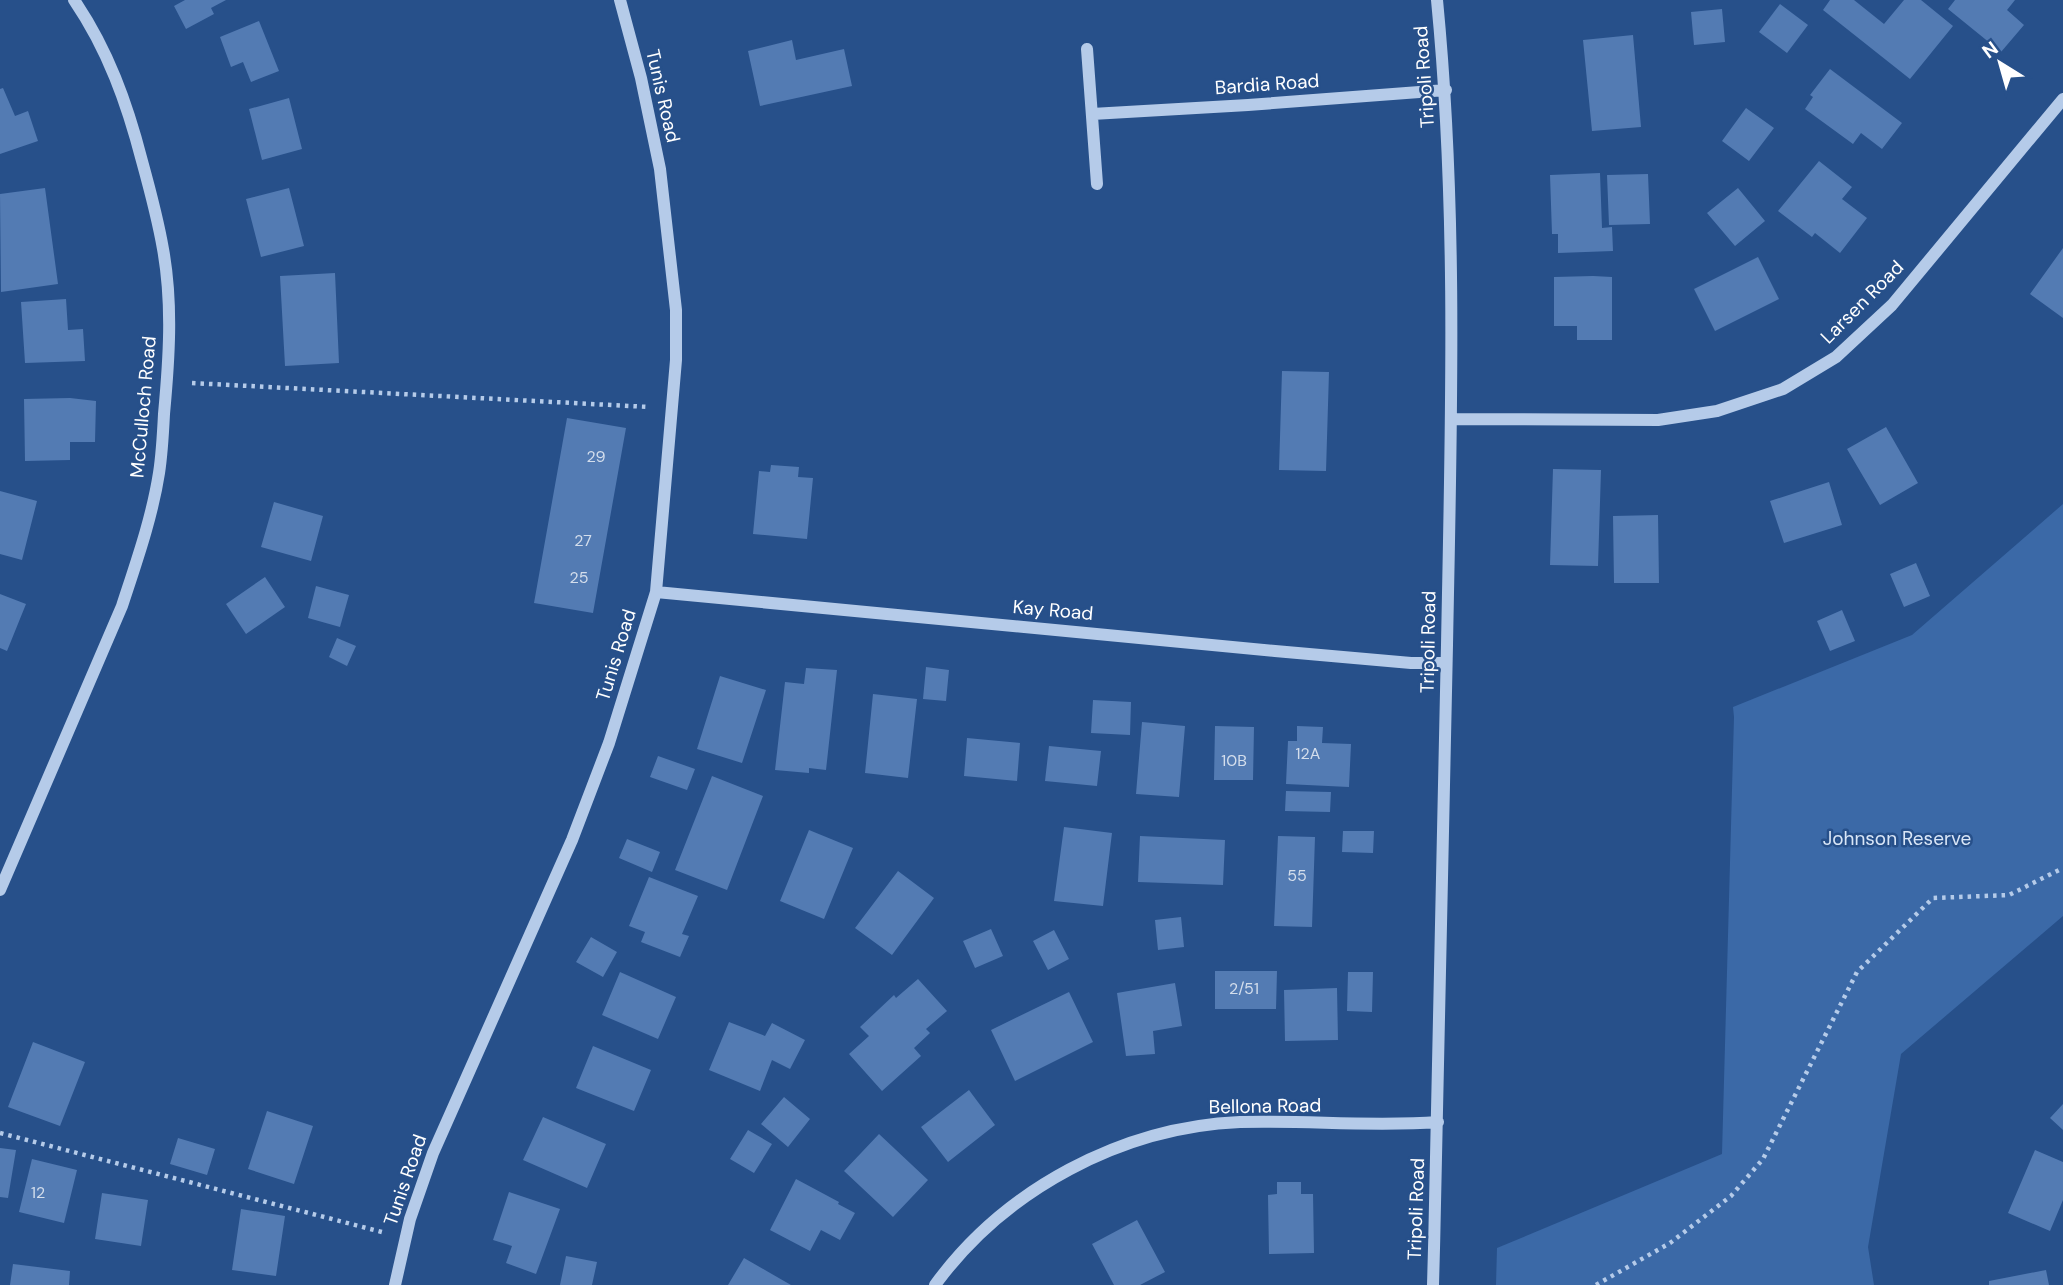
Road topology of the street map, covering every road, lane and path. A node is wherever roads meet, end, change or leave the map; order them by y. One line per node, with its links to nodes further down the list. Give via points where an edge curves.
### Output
1 (74, 0): 15 (street, McCulloch Road, via 95,30 126,104 164,251 170,342 166,393 159,474 137,560)
2 (620, 0): 12 (street, Tunis Road, via 660,169 676,310 676,360)
3 (1437, 0): 5 (street, Tripoli Road)
4 (1087, 49): 7 (street)
5 (1446, 90): 7 (street, Bardia Road); 11 (street, Tripoli Road, via 1453,263)
6 (2063, 99): 11 (street, Larsen Road, via 1892,305 1836,356 1783,389 1717,411 1658,420)
7 (1092, 114): 8 (street)
8 (1097, 184)
9 (192, 383): 10 (path)
10 (650, 407)
11 (1452, 419): 13 (street, Tripoli Road)
12 (656, 592): 13 (street, Kay Road); 19 (street, Tunis Road, via 609,743 572,841 433,1153 410,1219)
13 (1446, 663): 16 (street, Tripoli Road)
14 (2063, 868): 22 (path, via 2009,895 1933,898 1857,972 1763,1159 1731,1196 1670,1243)
15 (0, 890)
16 (1438, 1122): 20 (street, Bellona Road, via 1240,1122 1164,1133 1125,1145 1080,1163 1014,1205 978,1235); 21 (street, Tripoli Road)
17 (0, 1133): 18 (path)
18 (383, 1233)
19 (395, 1285)
20 (935, 1285)
21 (1433, 1285)
22 (1596, 1285)

